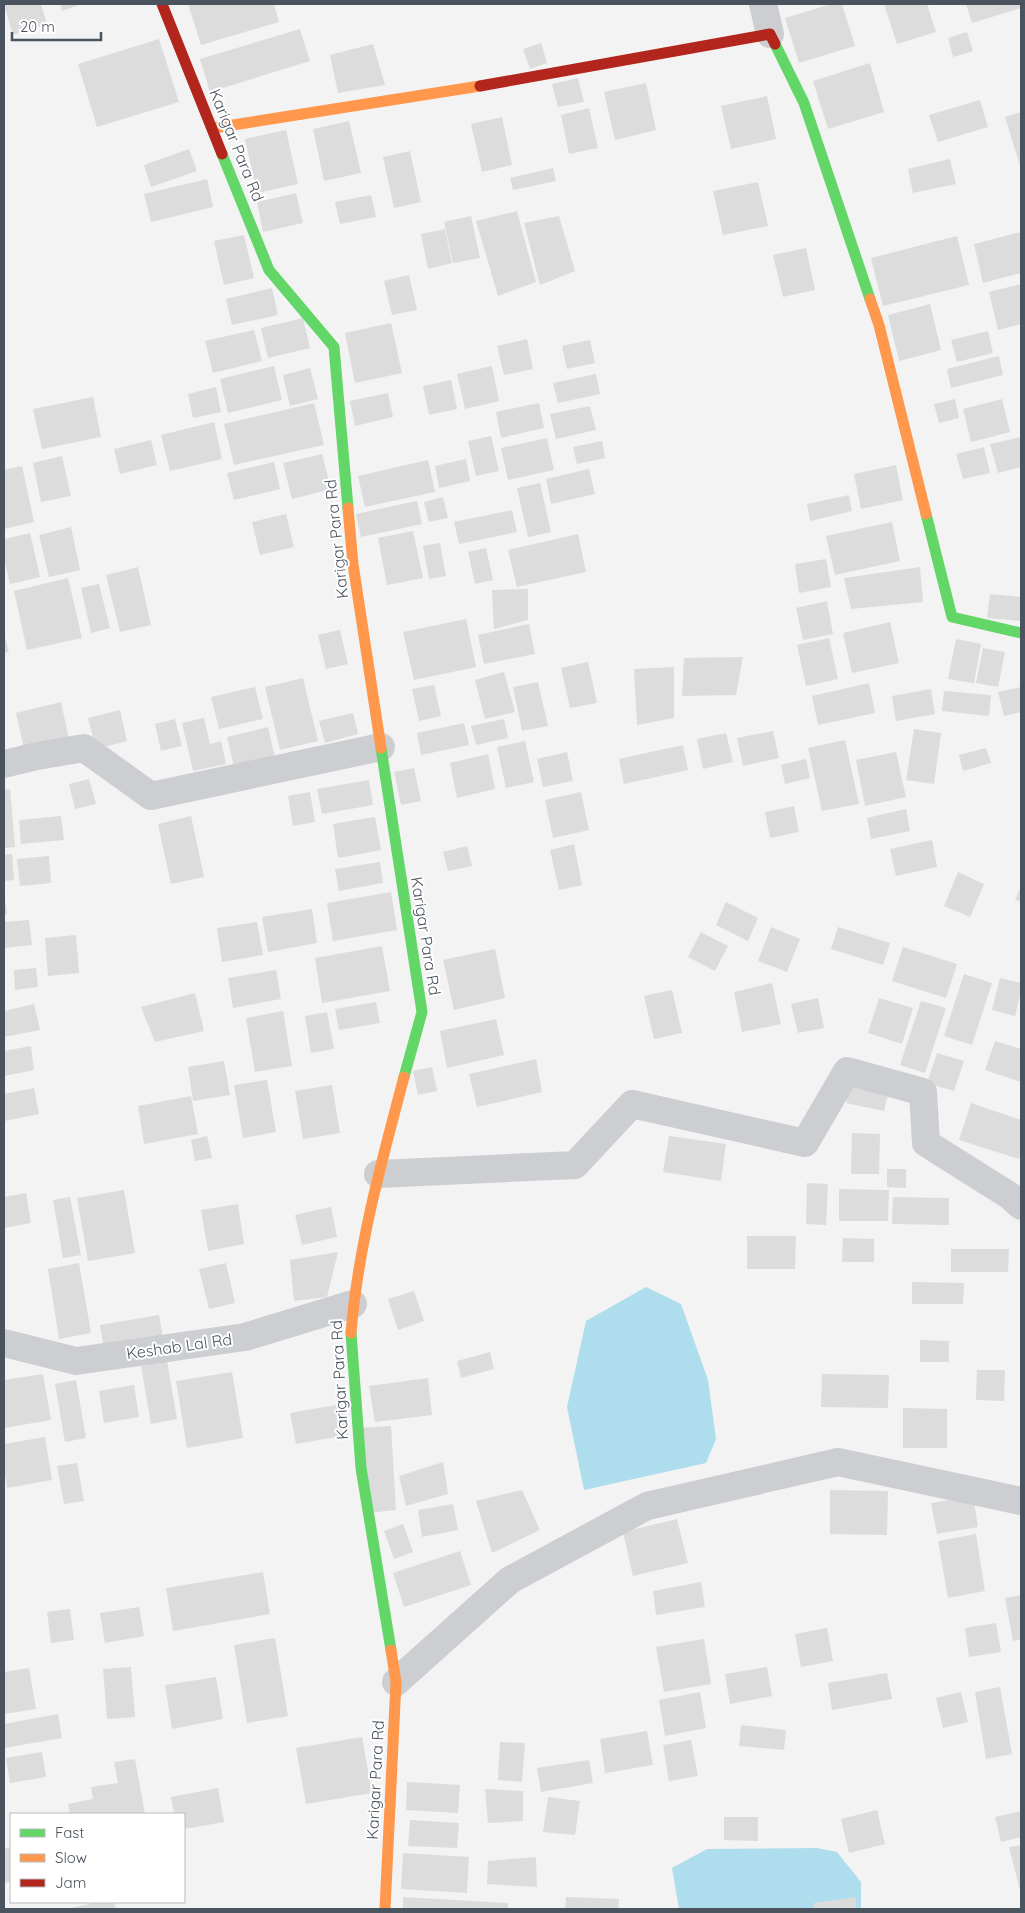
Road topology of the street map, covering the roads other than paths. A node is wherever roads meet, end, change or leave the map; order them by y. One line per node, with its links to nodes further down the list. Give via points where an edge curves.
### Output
1 (162, 4): 4 (street, Karigar Para Rd)
2 (763, 4): 3 (street)
3 (770, 34): 4 (street, via 427,96); 5 (street, via 804,104 879,325 952,618)
4 (214, 128): 6 (street, Karigar Para Rd, via 270,270 334,347 353,564)
5 (1021, 633)
6 (381, 747): 7 (street, via 151,796 84,748); 8 (street, Karigar Para Rd, via 422,1012)
7 (4, 764)
8 (378, 1174): 9 (street, via 575,1165 632,1104 805,1143 847,1071 923,1092 926,1143); 10 (street, Karigar Para Rd)
9 (1021, 1206)
10 (352, 1304): 11 (street, Keshab Lal Rd, via 245,1337 76,1361); 13 (street, Karigar Para Rd, via 350,1340 361,1468)
11 (4, 1343)
12 (1021, 1501): 13 (street, via 838,1462 646,1506 510,1580)
13 (396, 1682): 14 (street, Karigar Para Rd)
14 (385, 1909)

